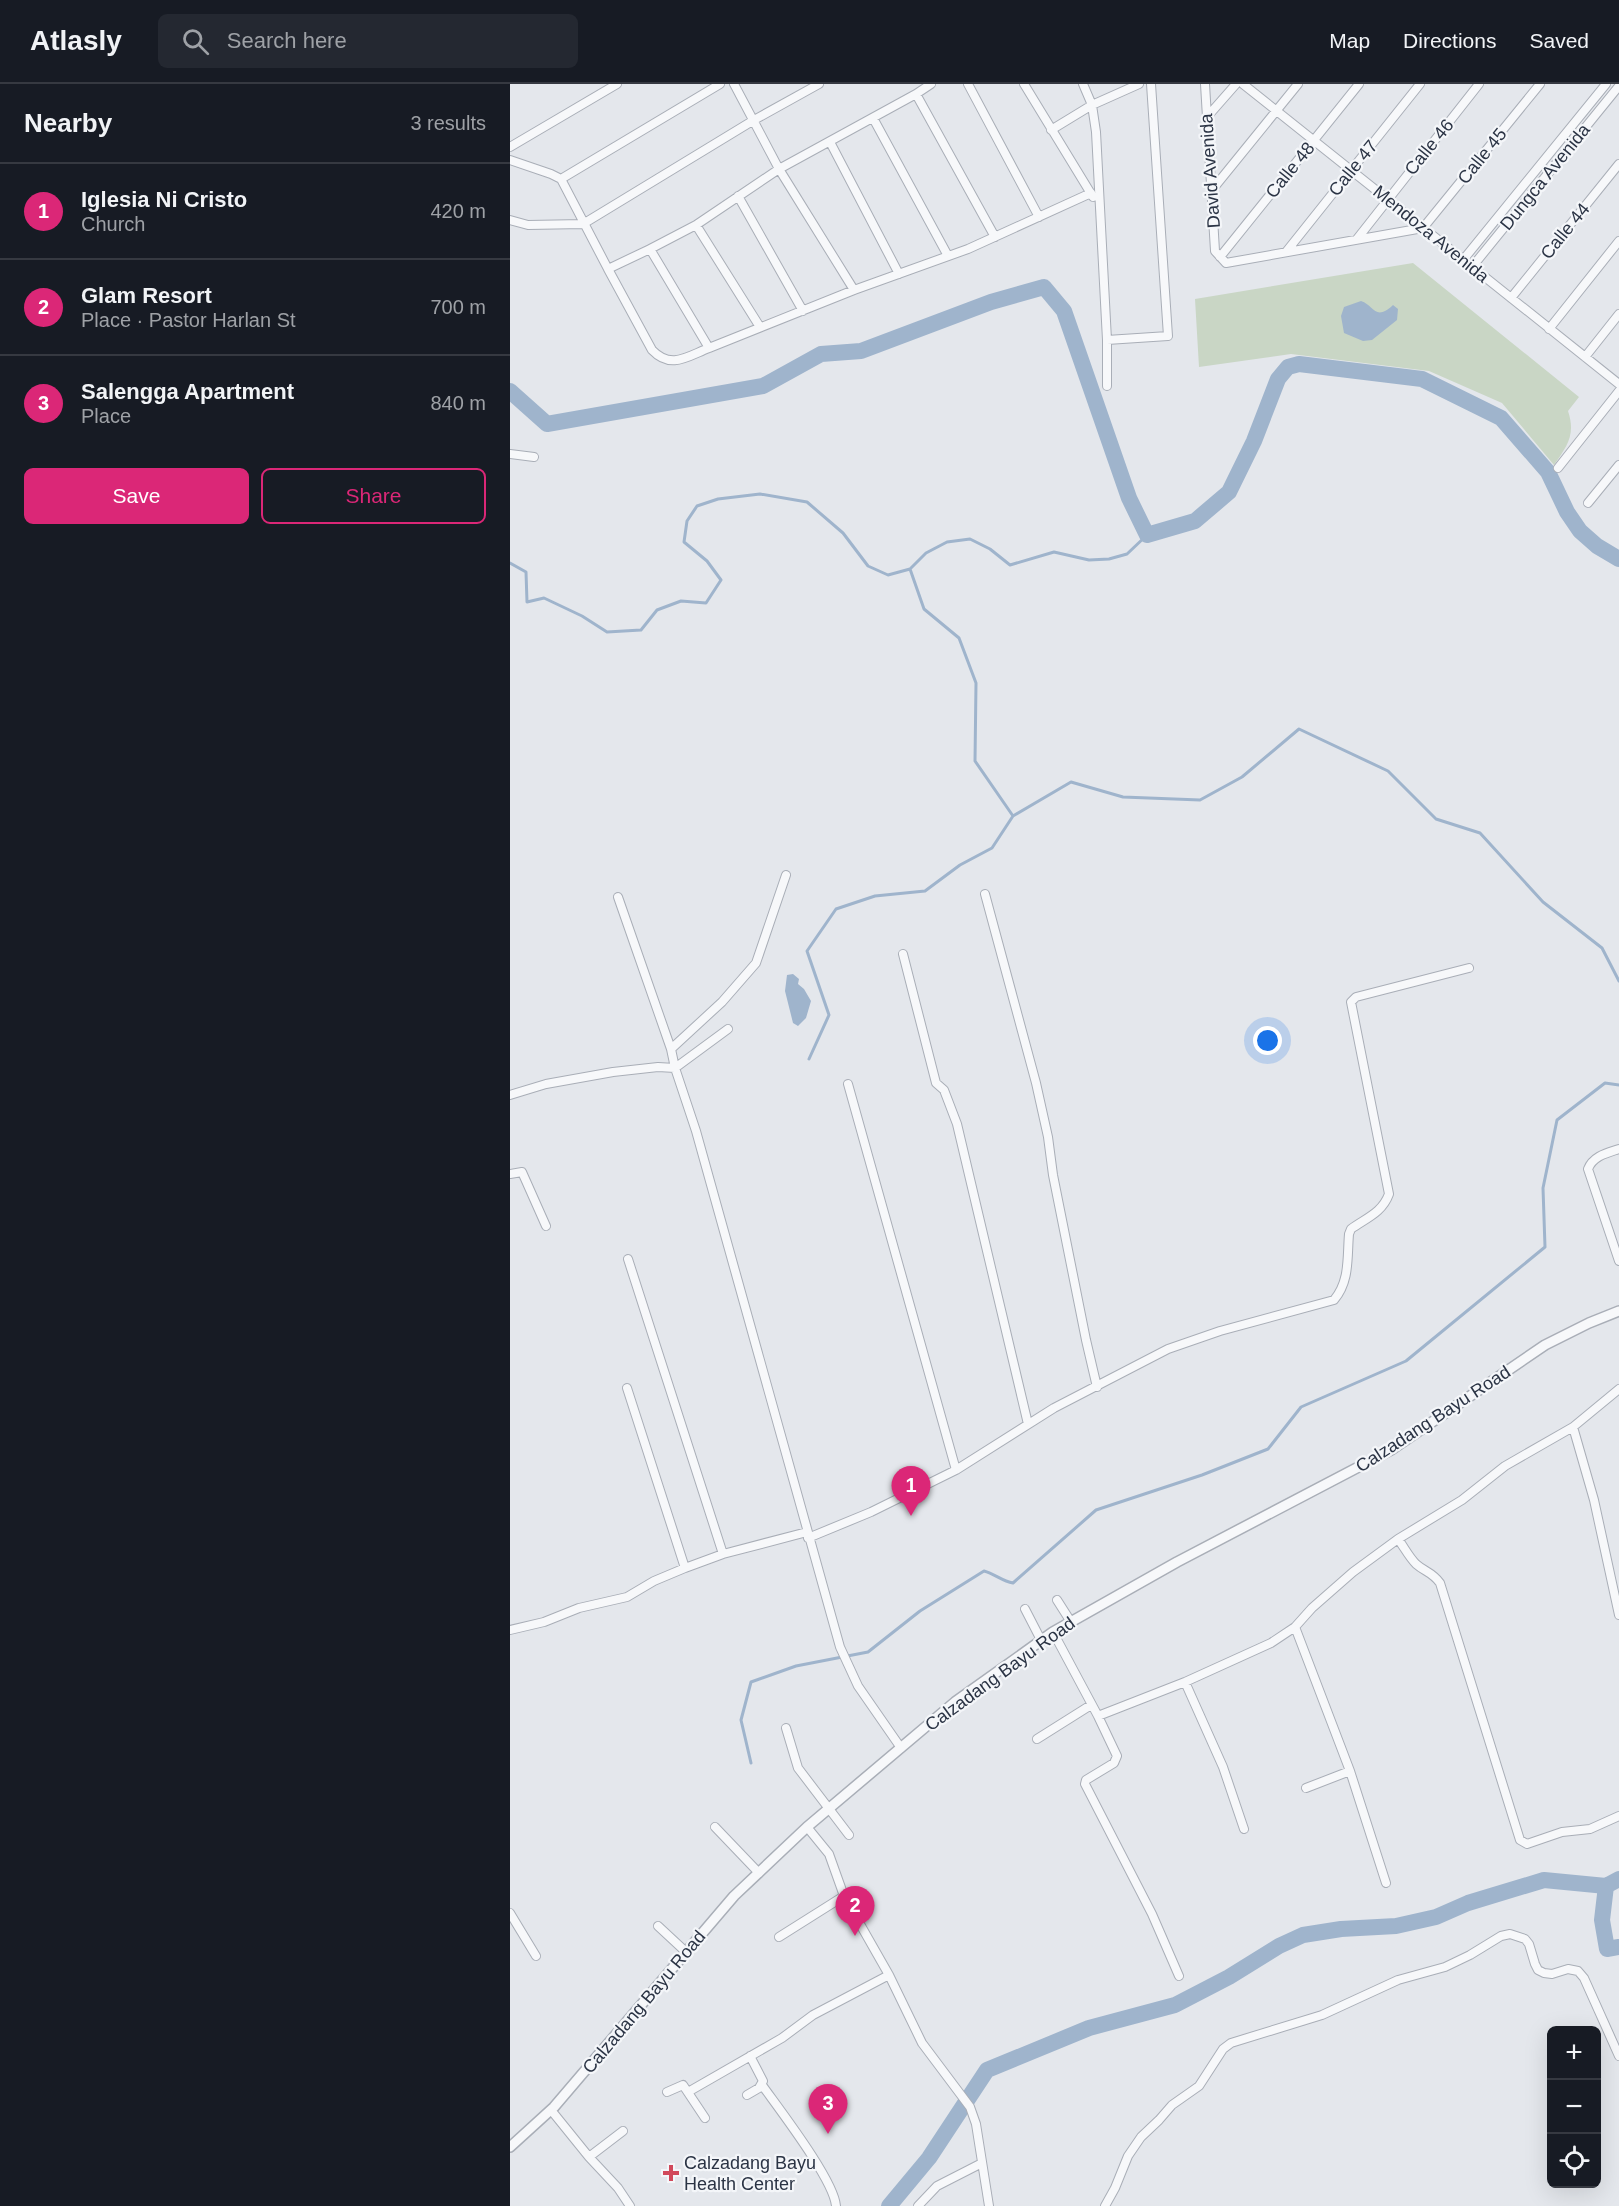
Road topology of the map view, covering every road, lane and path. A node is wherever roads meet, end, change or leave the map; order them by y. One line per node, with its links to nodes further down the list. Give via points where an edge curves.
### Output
1 (617, 84): 30 (street)
2 (720, 84): 35 (street)
3 (734, 84): 26 (street)
4 (819, 84): 26 (street)
5 (931, 84): 21 (street)
6 (968, 84): 41 (street)
7 (1023, 84): 27 (street)
8 (1083, 84): 22 (street)
9 (1139, 84): 22 (street)
10 (1151, 84): 63 (street, via 1168,336)
11 (1204, 84): 24 (street, David Avenida)
12 (1236, 84): 24 (street)
13 (1243, 84): 23 (street, Mendoza Avenida)
14 (1298, 84): 23 (street)
15 (1359, 84): 28 (street, Calle 48)
16 (1420, 84): 34 (street, Calle 47)
17 (1479, 84): 39 (street, Calle 46)
18 (1540, 84): 45 (street, Calle 45)
19 (1606, 84): 53 (street, Dungca Avenida)
20 (1619, 86): 54 (street, Dungca Avenida)
21 (916, 94): 25 (street); 46 (street)
22 (1092, 105): 27 (street); 40 (street)
23 (1276, 111): 28 (street, Mendoza Avenida); 36 (street)
24 (1207, 117): 36 (street, David Avenida)
25 (873, 118): 29 (street); 51 (street)
26 (754, 120): 33 (street); 43 (street)
27 (1051, 130): 37 (street)
28 (1314, 141): 34 (street, Mendoza Avenida); 52 (street, Calle 48)
29 (830, 142): 33 (street); 56 (street)
30 (510, 147)
31 (510, 160): 35 (street)
32 (1619, 164): 58 (street, Calle 44)
33 (779, 169): 38 (street); 57 (street)
34 (1351, 171): 39 (street, Mendoza Avenida); 50 (street, Calle 47)
35 (561, 179): 43 (street)
36 (1212, 190): 52 (street, David Avenida, via 1215,251)
37 (1091, 193): 40 (street); 41 (street)
38 (738, 196): 44 (street); 59 (street)
39 (1387, 199): 45 (street, Mendoza Avenida); 47 (street, Calle 46)
40 (1099, 206): 63 (street)
41 (1039, 217): 46 (street)
42 (510, 220): 43 (street, via 528,225)
43 (583, 224): 55 (street)
44 (696, 225): 49 (street); 61 (street)
45 (1424, 228): 47 (street); 53 (street, Mendoza Avenida)
46 (995, 237): 51 (street)
47 (1357, 239): 50 (street)
48 (1619, 241): 62 (street)
49 (650, 249): 55 (street); 64 (street)
50 (1286, 252): 52 (street, via 1226,263)
51 (948, 256): 56 (street)
52 (1220, 257)
53 (1463, 260): 54 (street, Mendoza Avenida)
54 (1472, 267): 58 (street, Mendoza Avenida)
55 (608, 269): 64 (street, via 659,357 679,360)
56 (899, 274): 57 (street)
57 (854, 290): 59 (street)
58 (1511, 298): 62 (street, Mendoza Avenida)
59 (803, 311): 61 (street)
60 (1619, 314): 65 (street)
61 (760, 327): 64 (street)
62 (1549, 329): 65 (street, Mendoza Avenida)
63 (1107, 340): 67 (street)
64 (709, 348)
65 (1585, 357): 66 (street, Mendoza Avenida)
66 (1619, 384)
67 (1107, 386)
68 (1619, 391): 72 (street)
69 (510, 454): 70 (street)
70 (534, 457)
71 (1619, 465): 73 (street)
72 (1558, 468)
73 (1588, 504)
74 (786, 874): 80 (street, via 756,963 722,1002)
75 (985, 894): 90 (street, via 1041,1104)
76 (618, 897): 80 (street)
77 (903, 954): 93 (street, via 936,1083 944,1090 957,1124)
78 (1469, 969): 90 (street, via 1356,997 1352,1002 1389,1194 1377,1213 1351,1229 1346,1280 1334,1300 1167,1349)
79 (728, 1029): 81 (street)
80 (671, 1049): 81 (street)
81 (675, 1068): 83 (street, via 613,1072); 96 (street)
82 (848, 1084): 95 (street)
83 (510, 1095)
84 (1619, 1149): 88 (street, via 1600,1156 1588,1169)
85 (510, 1174): 86 (street, via 522,1172)
86 (546, 1226)
87 (628, 1259): 98 (street)
88 (1619, 1261)
89 (1619, 1311): 103 (street, Calzadang Bayu Road, via 1545,1345 1391,1450)
90 (1097, 1387): 93 (street)
91 (627, 1388): 99 (street)
92 (1619, 1389): 94 (street)
93 (1028, 1424): 95 (street)
94 (1573, 1427): 97 (street, via 1505,1466 1462,1500); 102 (street, via 1594,1500)
95 (956, 1470): 96 (street, via 871,1512)
96 (808, 1535): 98 (street); 113 (street, via 840,1647 858,1686)
97 (1398, 1539): 104 (street, via 1353,1572); 117 (street, via 1419,1567 1434,1574 1440,1582 1520,1840 1527,1844 1562,1832 1590,1829)
98 (723, 1554): 99 (street)
99 (686, 1568): 105 (street, via 627,1597)
100 (1057, 1599): 103 (street)
101 (1025, 1610): 107 (street)
102 (1619, 1615)
103 (1071, 1622): 106 (street, Calzadang Bayu Road)
104 (1295, 1627): 108 (street, via 1259,1650); 114 (street)
105 (510, 1630)
106 (1053, 1632): 107 (street, Calzadang Bayu Road); 109 (street)
107 (1041, 1640): 113 (street, Calzadang Bayu Road, via 955,1702)
108 (1185, 1682): 110 (street); 120 (street, via 1223,1767)
109 (1091, 1705): 110 (street); 112 (street)
110 (1098, 1716): 131 (street, via 1116,1760 1085,1784 1152,1914)
111 (786, 1728): 116 (street, via 798,1768)
112 (1037, 1739)
113 (901, 1748): 116 (street, Calzadang Bayu Road)
114 (1350, 1771): 115 (street); 123 (street)
115 (1306, 1788)
116 (830, 1809): 119 (street, Calzadang Bayu Road); 121 (street)
117 (1619, 1816)
118 (714, 1827): 122 (street)
119 (807, 1827): 122 (street, Calzadang Bayu Road); 124 (street, via 829,1854)
120 (1244, 1829)
121 (849, 1835)
122 (759, 1873): 128 (street, Calzadang Bayu Road)
123 (1386, 1883)
124 (844, 1896): 127 (street); 130 (street)
125 (510, 1913): 129 (street)
126 (658, 1926): 128 (street)
127 (778, 1937)
128 (686, 1952): 138 (street, Calzadang Bayu Road)
129 (536, 1956)
130 (889, 1975): 132 (street, via 813,2015); 143 (street, via 922,2043 970,2107)
131 (1179, 1976)
132 (750, 2056): 134 (street, via 761,2074); 136 (street)
133 (1619, 2056): 148 (street, via 1578,1971 1544,1973 1538,1970 1525,1939 1510,1934 1501,1936 1446,1967 1398,1980 1322,2015 1222,2049 1199,2086 1172,2105 1141,2137)
134 (762, 2085): 137 (street); 145 (street, via 806,2148 834,2195)
135 (667, 2092): 136 (street, via 682,2084)
136 (688, 2092): 139 (street)
137 (747, 2095)
138 (551, 2110): 141 (street, Calzadang Bayu Road); 142 (street)
139 (705, 2118)
140 (623, 2131): 142 (street)
141 (510, 2147)
142 (590, 2157): 144 (street)
143 (982, 2163): 146 (street, via 937,2186); 147 (street)
144 (630, 2206)
145 (836, 2206)
146 (918, 2206)
147 (989, 2206)
148 (1105, 2206)

